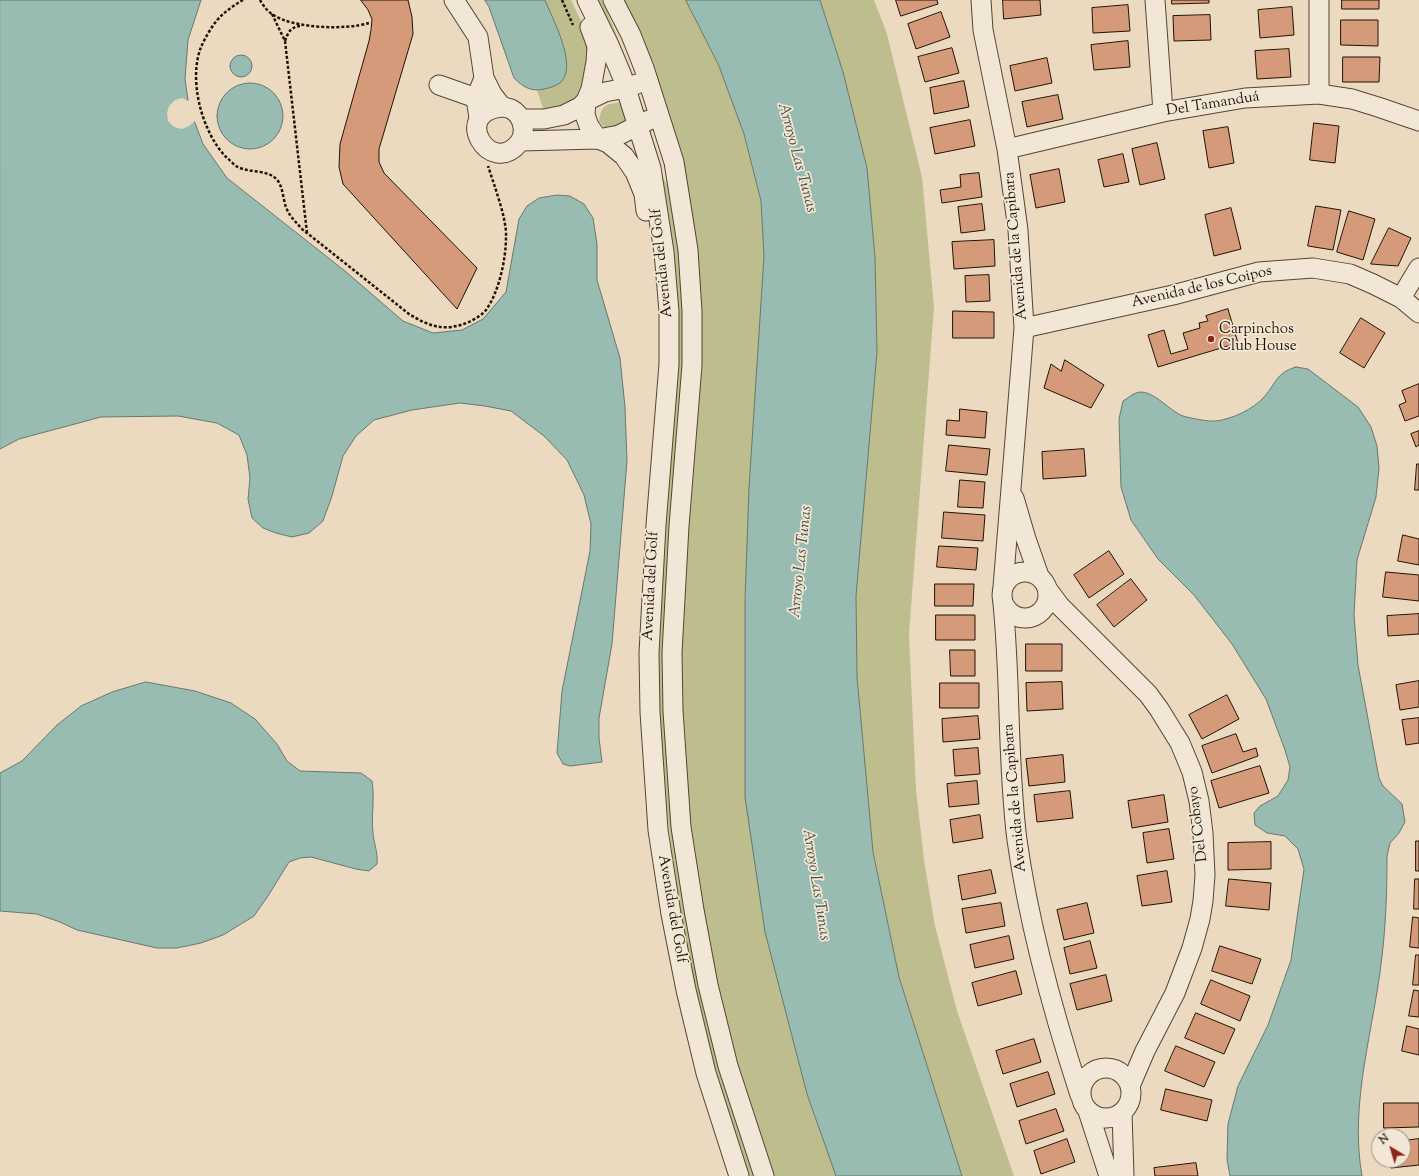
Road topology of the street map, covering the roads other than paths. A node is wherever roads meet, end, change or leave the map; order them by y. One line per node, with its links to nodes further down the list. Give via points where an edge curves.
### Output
1 (454, 0): 10 (street, via 478,37)
2 (577, 0): 16 (street, via 597,46 591,89)
3 (587, 0): 13 (street, Avenida del Golf)
4 (613, 0): 11 (street, Avenida del Golf, via 631,35)
5 (970, 0): 9 (street, Avenida de la Capibara)
6 (981, 0): 9 (street, Avenida de la Capibara)
7 (1155, 0): 18 (street)
8 (1319, 0): 14 (street)
9 (983, 30): 26 (street, Avenida de la Capibara)
10 (484, 78): 15 (street); 17 (street)
11 (648, 80): 13 (street); 19 (street, Avenida del Golf)
12 (439, 85): 15 (street)
13 (626, 88): 16 (street, via 605,92); 23 (street, Avenida del Golf)
14 (1319, 94): 18 (street, Del Tamanduá, via 1245,98); 22 (street, Del Tamanduá, via 1365,103)
15 (476, 98): 20 (street)
16 (586, 101): 21 (street, via 564,115 544,119); 24 (street, via 585,115)
17 (502, 106): 20 (street, via 485,112); 21 (street, via 511,109)
18 (1163, 112): 26 (street, Del Tamanduá)
19 (659, 116): 23 (street); 45 (street, Avenida del Golf, via 674,162 688,250 692,311 692,365 672,653 681,827 708,985 728,1066)
20 (479, 118): 25 (street, via 477,137 489,151 507,152)
21 (521, 119): 25 (street)
22 (1419, 121)
23 (638, 126): 24 (street, via 619,135); 31 (street, Avenida del Golf, via 651,168 664,252 669,312)
24 (598, 139): 25 (street); 31 (street, via 608,142 624,156 635,172 644,194)
25 (521, 141)
26 (1007, 149): 30 (street, Avenida de la Capibara, via 1018,230)
27 (1419, 268): 28 (street)
28 (1401, 298): 29 (street, Avenida de los Coipos); 30 (street, Avenida de los Coipos, via 1350,274 1313,268 1283,269 1259,272 1173,295)
29 (1419, 313)
30 (1024, 328): 32 (street, Avenida de la Capibara)
31 (669, 364): 44 (street, Avenida del Golf, via 648,653 658,830 686,990 706,1073)
32 (1011, 487): 33 (street, Avenida de la Capibara, via 1026,539); 34 (street, Avenida de la Capibara)
33 (1043, 583): 34 (street, via 1025,571 1018,572 1006,581); 35 (street, via 1048,597 1043,610); 36 (street, Del Cobayo, via 1060,606)
34 (1003, 596): 35 (street, via 1011,614); 37 (street, Avenida de la Capibara)
35 (1028, 618): 36 (street, Del Cobayo, via 1057,619); 37 (street, via 1015,626)
36 (1080, 626): 39 (street, Del Cobayo, via 1148,694 1180,743 1192,772 1204,833 1205,875 1200,919 1175,993)
37 (1006, 636): 38 (street, Avenida de la Capibara, via 1017,838 1046,983)
38 (1066, 1049): 40 (street); 42 (street, Avenida de la Capibara)
39 (1145, 1051): 40 (street, Del Cobayo, via 1128,1062); 41 (street, Del Cobayo)
40 (1102, 1069): 41 (street, via 1117,1070 1123,1074); 42 (street, via 1083,1081)
41 (1130, 1086): 43 (street, via 1130,1100)
42 (1084, 1103): 43 (street, via 1094,1115 1101,1118 1109,1118); 46 (street, Avenida de la Capibara)
43 (1122, 1112): 47 (street)
44 (739, 1176)
45 (764, 1176)
46 (1109, 1176)
47 (1124, 1176)

